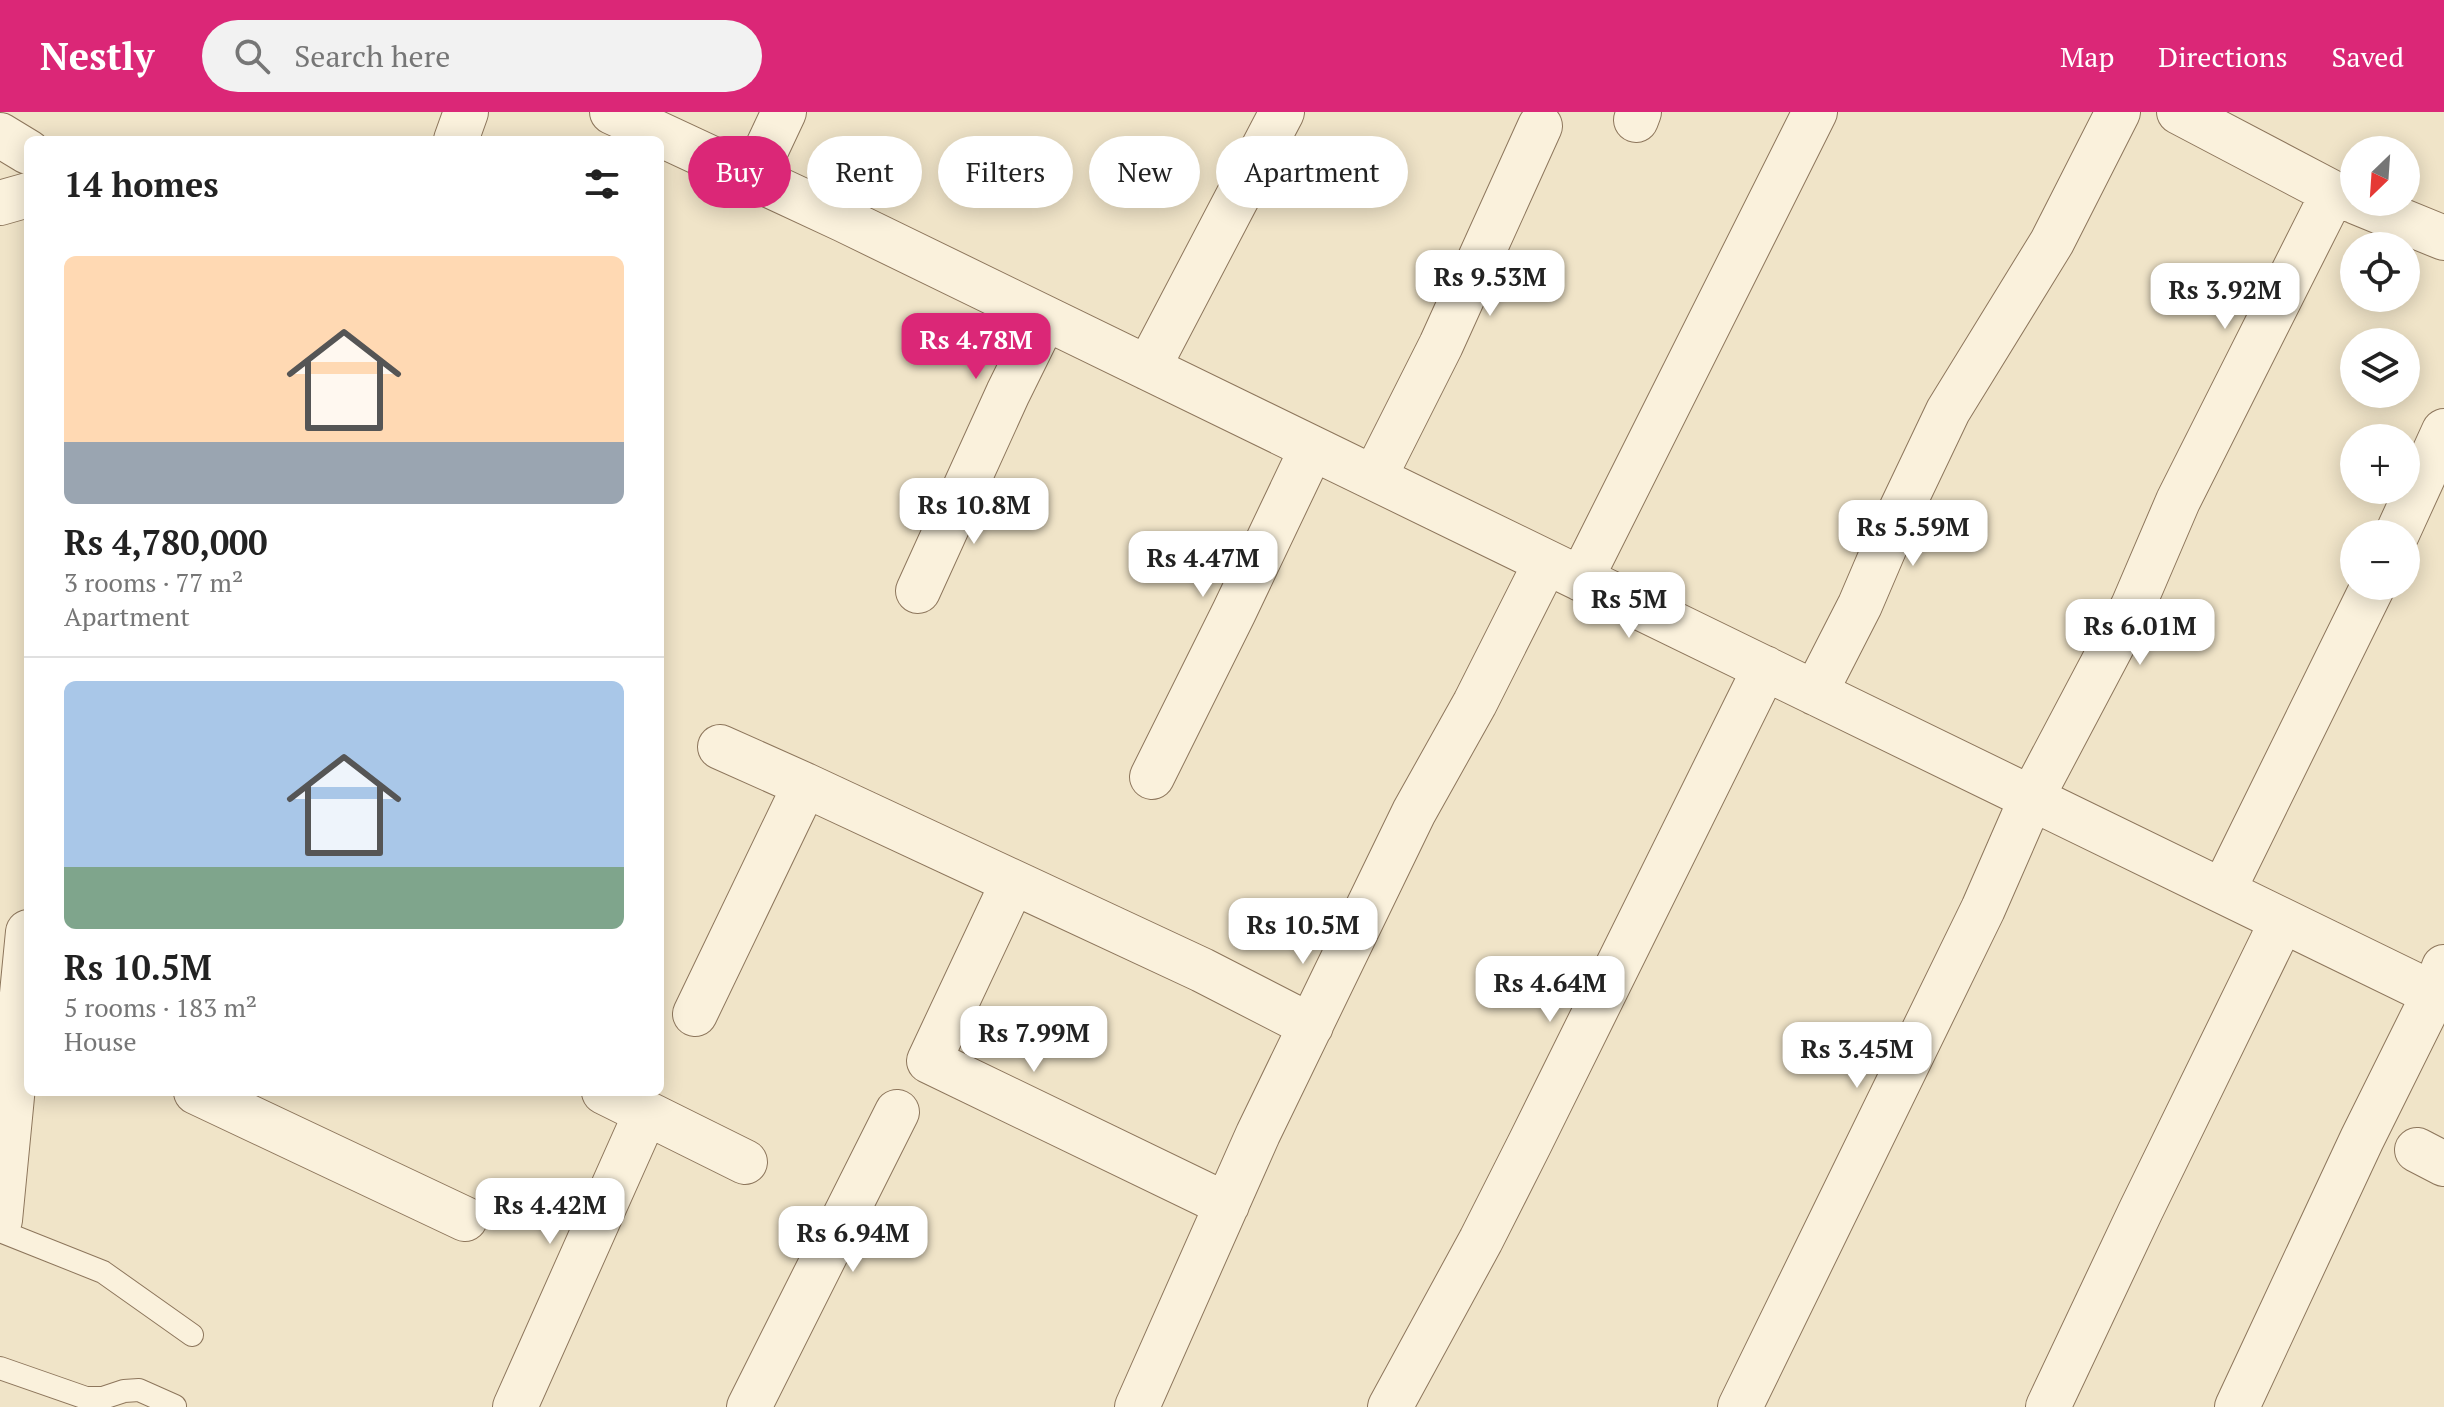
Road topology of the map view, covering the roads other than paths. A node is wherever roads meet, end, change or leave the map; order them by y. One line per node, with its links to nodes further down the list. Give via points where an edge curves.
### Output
1 (466, 112): 10 (street)
2 (612, 112): 11 (street)
3 (784, 112): 13 (street)
4 (1282, 112): 24 (street)
5 (1815, 112): 29 (street)
6 (2118, 112): 33 (street, via 2052,242 1948,411)
7 (2179, 112): 16 (street)
8 (1540, 126): 27 (street)
9 (0, 135): 15 (street)
10 (457, 136)
11 (663, 136)
12 (664, 136): 14 (street)
13 (773, 136)
14 (688, 148)
15 (24, 150)
16 (2340, 195)
17 (24, 196): 19 (street)
18 (791, 196): 23 (street)
19 (0, 203)
20 (2340, 213): 37 (street, via 2178,501 2133,606)
21 (2390, 216): 22 (street)
22 (2444, 238)
23 (1045, 318): 24 (street); 30 (street)
24 (1148, 368): 26 (street)
25 (2444, 431): 28 (street)
26 (1312, 448): 27 (street); 35 (street)
27 (1374, 478): 29 (street)
28 (2403, 520)
29 (1563, 571): 32 (street); 44 (street, via 1475,703 1414,812)
30 (918, 591)
31 (2366, 600): 39 (street)
32 (1765, 668): 33 (street); 60 (street, via 1481,1240)
33 (1815, 693): 37 (street)
34 (720, 747): 36 (street)
35 (1152, 777)
36 (805, 785): 38 (street); 42 (street)
37 (2031, 799): 39 (street); 61 (street, via 1983,909)
38 (1013, 882): 44 (street); 50 (street, via 929,1061)
39 (2223, 891): 40 (street)
40 (2282, 921): 41 (street); 62 (street)
41 (2441, 986): 63 (street, via 2362,1139)
42 (695, 1014)
43 (24, 1019): 52 (street)
44 (1311, 1026): 50 (street)
45 (204, 1096): 51 (street)
46 (612, 1096): 48 (street)
47 (897, 1112): 58 (street)
48 (646, 1113): 49 (street); 57 (street)
49 (745, 1162)
50 (1227, 1205): 59 (street)
51 (465, 1219)
52 (0, 1220)
53 (0, 1231): 54 (lane, via 103,1272)
54 (192, 1335)
55 (0, 1368): 56 (lane, via 86,1398 139,1390)
56 (175, 1406)
57 (515, 1407)
58 (749, 1407)
59 (1137, 1407)
60 (1390, 1407)
61 (1740, 1407)
62 (2048, 1407)
63 (2237, 1407)

